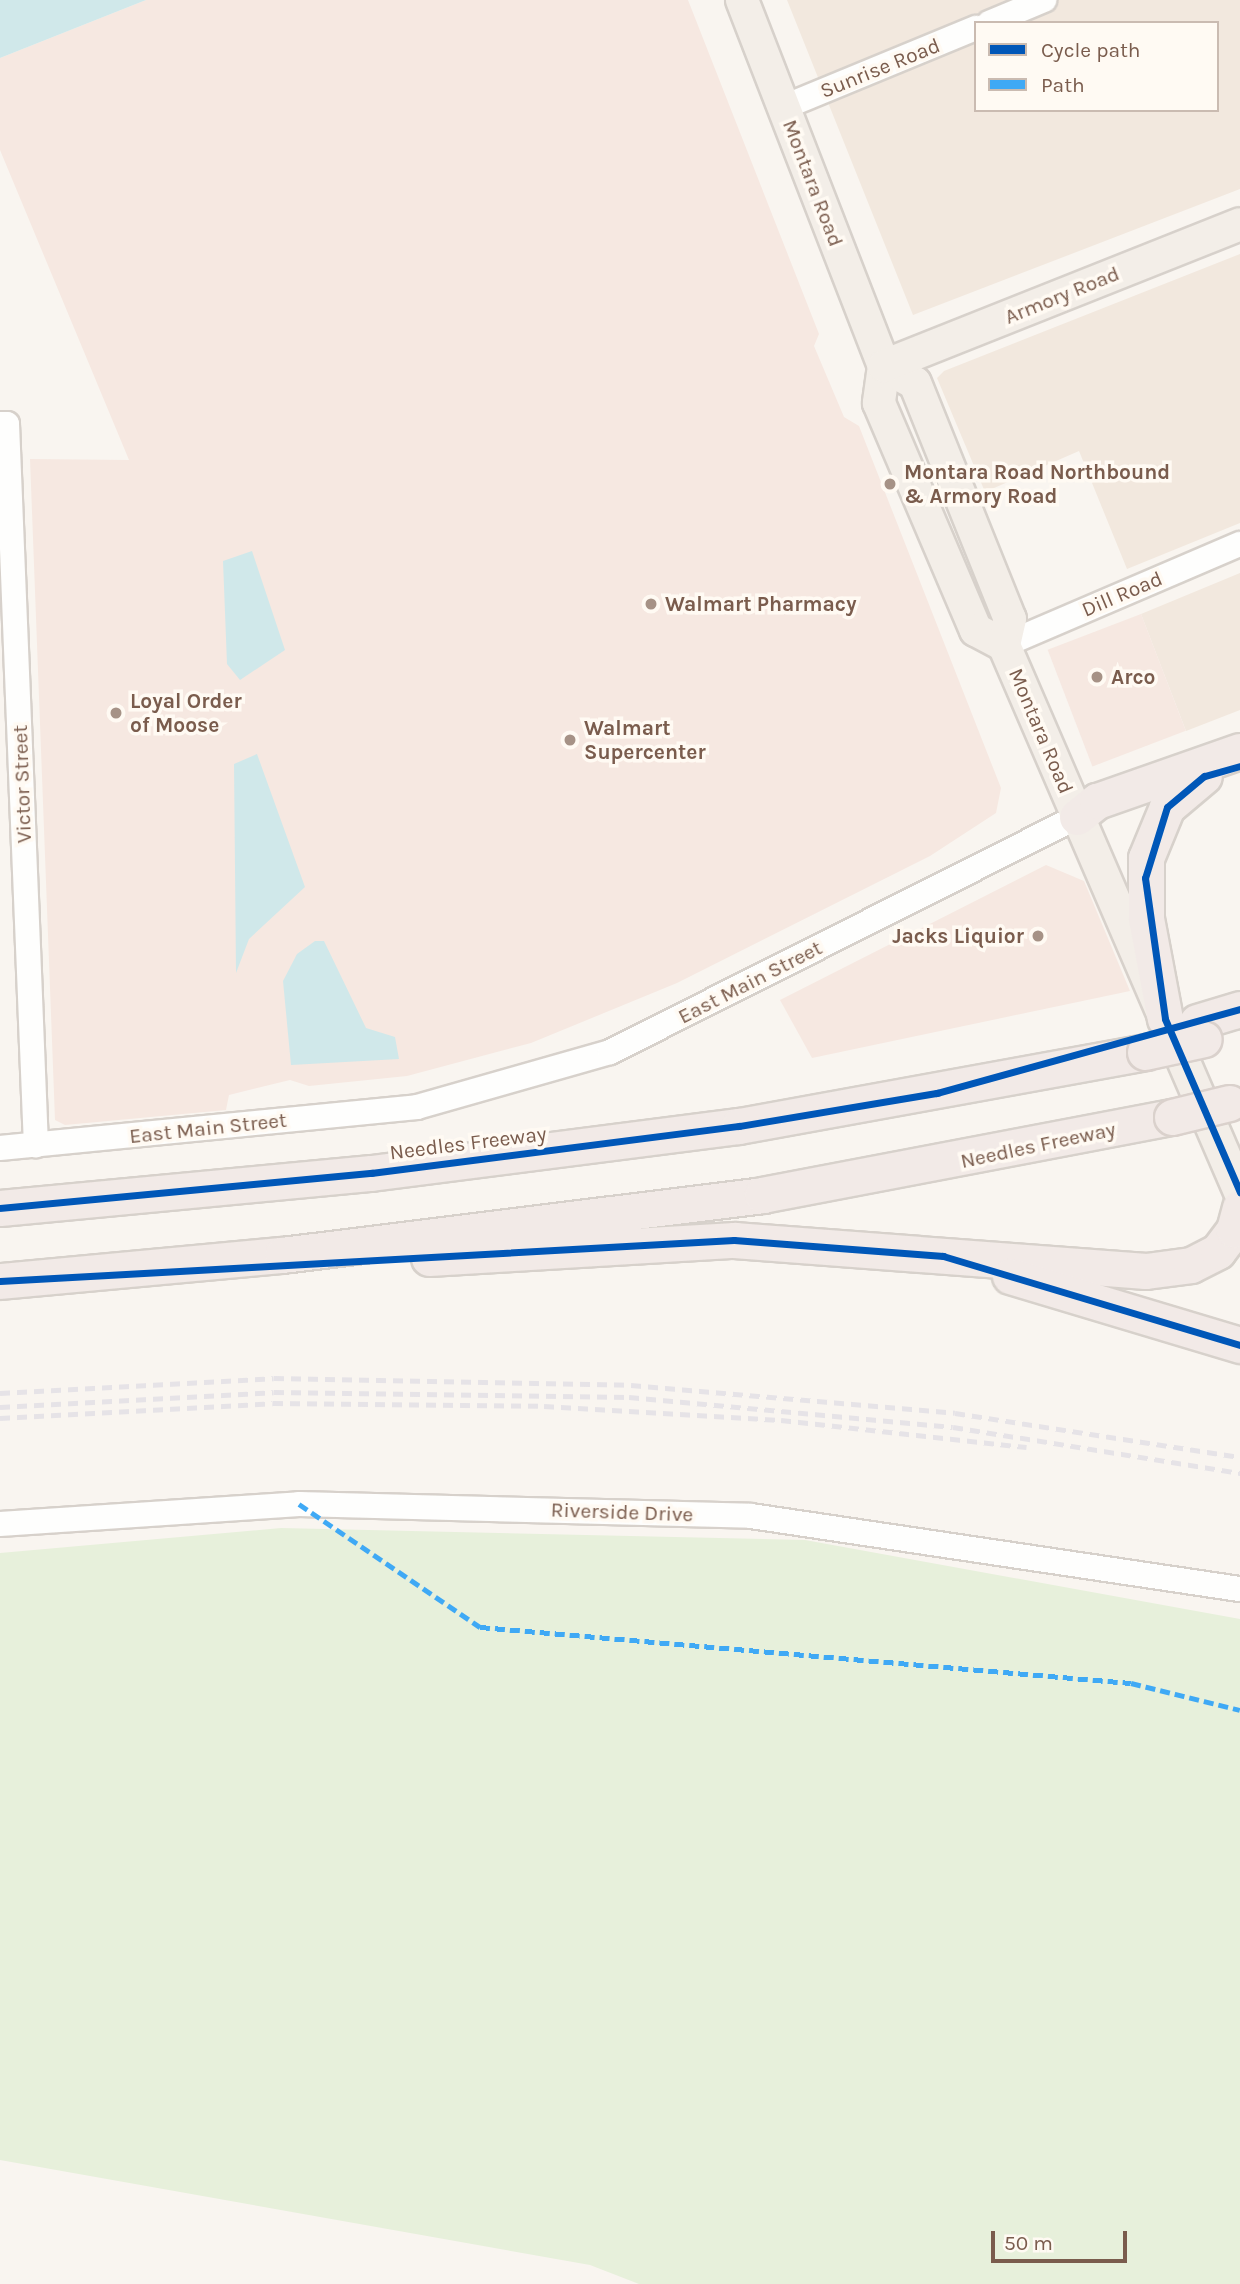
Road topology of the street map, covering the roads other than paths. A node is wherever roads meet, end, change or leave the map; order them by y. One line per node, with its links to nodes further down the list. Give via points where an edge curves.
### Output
1 (742, 0): 5 (main road, Montara Road)
2 (1044, 0): 3 (street)
3 (994, 21)
4 (974, 29): 5 (street, Sunrise Road)
5 (784, 107): 7 (main road, Montara Road)
6 (1240, 224): 7 (main road, Armory Road)
7 (884, 366): 10 (main road, Montara Road, via 879,403 976,631)
8 (3, 424): 19 (street, Victor Street)
9 (1240, 544): 10 (street, Dill Road)
10 (1004, 645): 14 (main road, Montara Road)
11 (1240, 751): 14 (highway, via 1097,801)
12 (1240, 766): 13 (highway)
13 (1204, 776): 14 (highway, via 1106,813); 17 (highway, via 1167,807 1146,858 1146,918)
14 (1077, 817): 17 (main road); 19 (street, East Main Street, via 610,1052 416,1107)
15 (1240, 1009): 17 (highway)
16 (1240, 1030): 17 (highway, Needles Freeway)
17 (1170, 1034): 21 (main road); 22 (highway, Needles Freeway, via 937,1093 498,1158)
18 (1234, 1102): 25 (highway, Needles Freeway, bridge, via 762,1195)
19 (36, 1145): 20 (street, East Main Street)
20 (0, 1148)
21 (1240, 1192)
22 (0, 1208)
23 (1240, 1208): 24 (highway, via 1234,1230 1218,1251 1191,1265 1146,1271)
24 (943, 1255): 25 (highway, via 734,1240); 27 (highway)
25 (125, 1271): 26 (highway, Needles Freeway)
26 (0, 1281)
27 (1240, 1345)
28 (0, 1524): 29 (street, Riverside Drive, via 299,1504 751,1516)
29 (1240, 1588)

